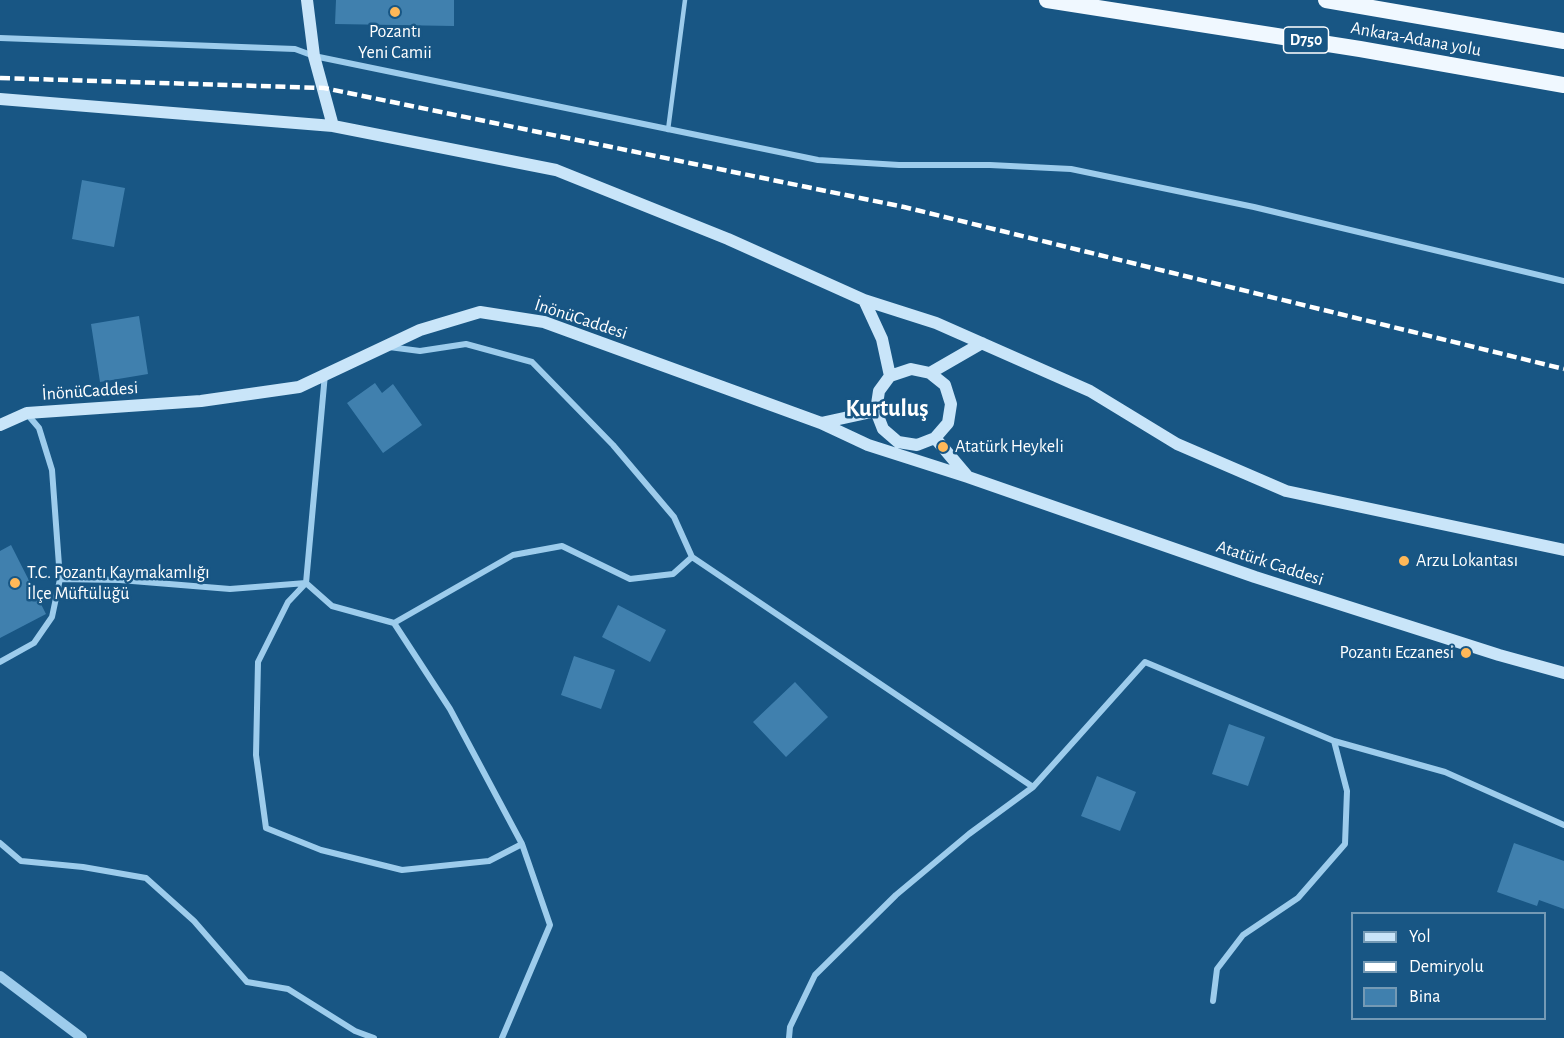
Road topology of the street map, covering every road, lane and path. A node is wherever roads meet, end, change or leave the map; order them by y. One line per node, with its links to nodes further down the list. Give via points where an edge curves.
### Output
1 (307, 0): 7 (main road)
2 (685, 0): 11 (lane)
3 (1047, 0): 8 (highway, Ankara-Adana yolu / D750)
4 (1326, 0): 6 (highway, Ankara-Adana yolu / D750)
5 (0, 38): 7 (street, via 295,49)
6 (1564, 41)
7 (314, 56): 10 (main road); 11 (street)
8 (1564, 85)
9 (0, 99): 10 (main road)
10 (333, 126): 13 (main road, via 556,170 728,239)
11 (668, 130): 12 (street, via 818,160 1071,170 1254,207)
12 (1564, 281)
13 (864, 300): 14 (main road, via 936,322); 18 (main road, via 882,339)
14 (982, 343): 16 (main road); 25 (main road, via 1090,391 1177,444 1286,491)
15 (385, 346): 17 (main road, İnönüCaddesi); 21 (main road, İnönüCaddesi, via 420,330 480,312 544,322); 26 (street, via 420,351 466,344 532,362 674,517)
16 (930, 373): 18 (main road, via 911,369); 23 (main road, via 945,385 951,404 948,423)
17 (325, 374): 20 (main road, İnönüCaddesi, via 299,387 201,401); 28 (street)
18 (890, 376): 19 (main road, via 879,391)
19 (876, 411): 21 (main road); 23 (main road, via 883,429 898,442 917,445)
20 (27, 414): 22 (main road, İnönüCaddesi); 27 (street, via 39,428 52,470)
21 (820, 423): 24 (main road, İnönüCaddesi, via 868,445)
22 (0, 425)
23 (935, 438): 24 (main road)
24 (969, 477): 31 (main road, Atatürk Caddesi, via 1255,577 1499,656)
25 (1564, 550)
26 (692, 557): 29 (street, via 673,574 630,579 562,546 513,555); 33 (street)
27 (60, 579): 28 (street, via 230,589); 30 (street, via 52,617 34,643)
28 (306, 583): 29 (street, via 332,606); 36 (street, via 288,602 258,662 256,755 266,828 321,850 402,870 489,861)
29 (394, 623): 36 (street, via 450,709)
30 (0, 662)
31 (1564, 673)
32 (1334, 741): 33 (street, via 1144,662); 34 (street, via 1445,772); 38 (street, via 1347,791 1345,844 1298,898 1243,935 1217,969)
33 (1033, 787): 42 (street, via 896,895 815,975 790,1027)
34 (1564, 825)
35 (0, 843): 40 (street, via 21,861 146,878 194,921 247,982 288,989 355,1031)
36 (522, 844): 41 (street, via 550,925)
37 (0, 976): 39 (street)
38 (1213, 1001)
39 (82, 1038)
40 (374, 1038)
41 (502, 1038)
42 (789, 1038)

